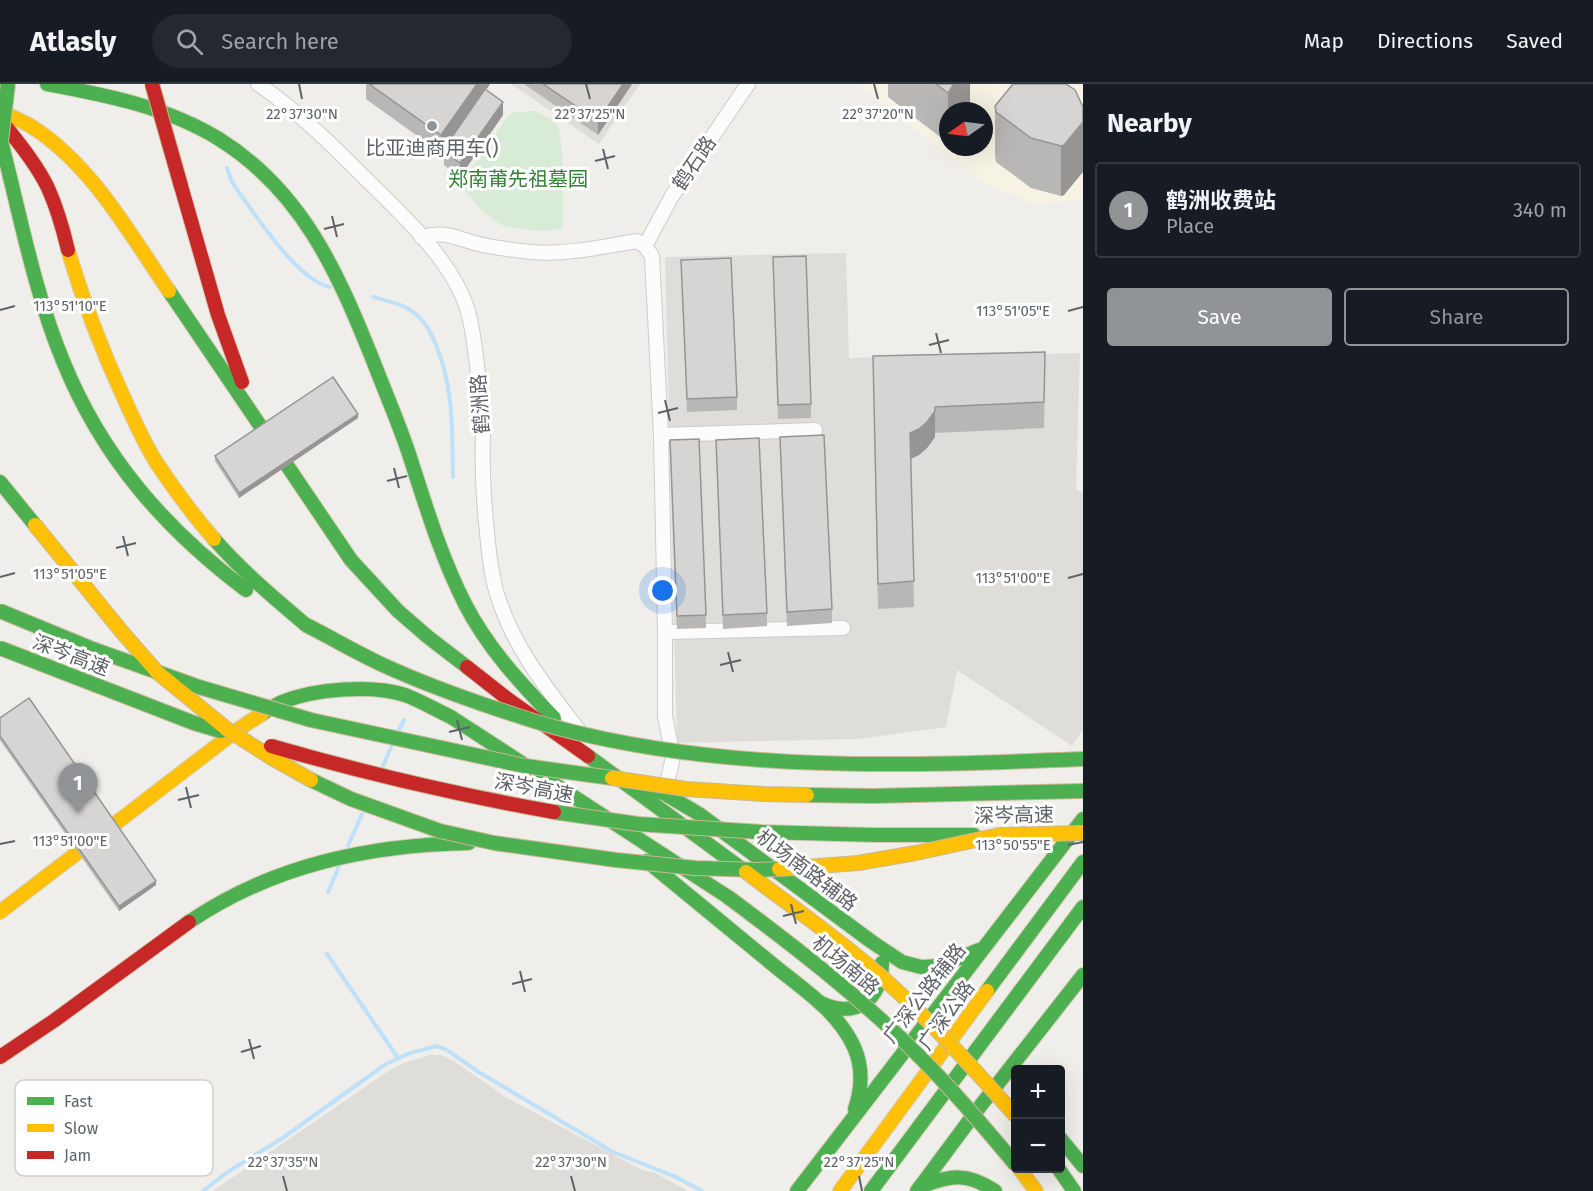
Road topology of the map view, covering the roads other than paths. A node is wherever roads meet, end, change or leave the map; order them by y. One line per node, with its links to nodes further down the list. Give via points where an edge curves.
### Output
1 (8, 84): 15 (main road, bridge, via 4,151 48,318 89,415 130,480 190,546 223,574)
2 (46, 84): 20 (main road, via 114,98 192,125 246,158 293,204 345,291 452,578 466,606 498,656 519,680)
3 (152, 84): 10 (main road, bridge, via 218,315)
4 (258, 84): 8 (street, 鹤洲路, via 336,149)
5 (748, 84): 9 (street, 鹤石路, via 672,196)
6 (0, 111): 10 (main road, via 29,125 57,146 91,180)
7 (0, 119): 15 (main road, via 47,186 101,349 155,460 234,561)
8 (421, 237): 9 (street, via 446,234 535,252 637,241); 20 (street, 鹤洲路, via 458,285 468,309 480,394 487,534 497,595 530,662)
9 (645, 246): 12 (street, via 652,256)
10 (261, 426): 20 (main road, via 351,560 398,611 509,700)
11 (815, 430): 12 (street)
12 (661, 435): 17 (street)
13 (0, 482): 26 (main road, bridge, via 157,672 228,730 351,799 440,831)
14 (0, 611): 21 (main road, 深岑高速, bridge, via 199,687 311,720 525,766 686,789 764,794 873,796)
15 (306, 625): 19 (main road, bridge, via 394,670 473,701 558,729 629,744 790,762 916,764)
16 (843, 628): 17 (street)
17 (665, 632): 22 (street, via 665,716 673,757)
18 (0, 648): 25 (main road, 深岑高速, bridge, via 194,723 304,756 523,806 679,828)
19 (1083, 759)
20 (613, 774): 22 (main road, 机场南路辅路); 37 (main road, 机场南路, bridge, via 861,959)
21 (1083, 791)
22 (665, 794): 30 (main road, 机场南路辅路, via 699,814)
23 (592, 809): 29 (main road, via 420,701 369,690 322,692 280,703 248,723); 33 (main road, via 633,849); 40 (main road, 机场南路, bridge, via 728,897 795,947 918,1055)
24 (1083, 824): 25 (main road, 深岑高速, bridge); 31 (main road, 广深公路辅路)
25 (999, 835): 26 (main road, bridge, via 858,863 758,870 695,868)
26 (494, 843): 35 (main road, bridge, via 393,847 319,862 256,885 216,905)
27 (1083, 862): 46 (main road, 广深公路)
28 (1083, 907): 47 (main road)
29 (1, 911)
30 (872, 942): 31 (main road, 机场南路辅路, via 902,962 921,967 940,966); 33 (main road, via 883,971 870,999 841,1010)
31 (982, 949): 38 (main road, 广深公路辅路)
32 (1083, 975): 34 (main road)
33 (818, 1002): 38 (main road, via 844,1029 860,1064 861,1095)
34 (1023, 1051): 36 (main road); 44 (main road)
35 (0, 1057)
36 (1021, 1065)
37 (1011, 1110)
38 (852, 1118): 45 (main road, 广深公路辅路)
39 (1065, 1144): 41 (main road)
40 (1011, 1159)
41 (1083, 1166)
42 (1022, 1173): 49 (main road)
43 (1061, 1173): 50 (main road)
44 (918, 1189): 48 (main road, via 957,1176 977,1180)
45 (797, 1191)
46 (840, 1191)
47 (872, 1191)
48 (995, 1191)
49 (1036, 1191)
50 (1074, 1191)

